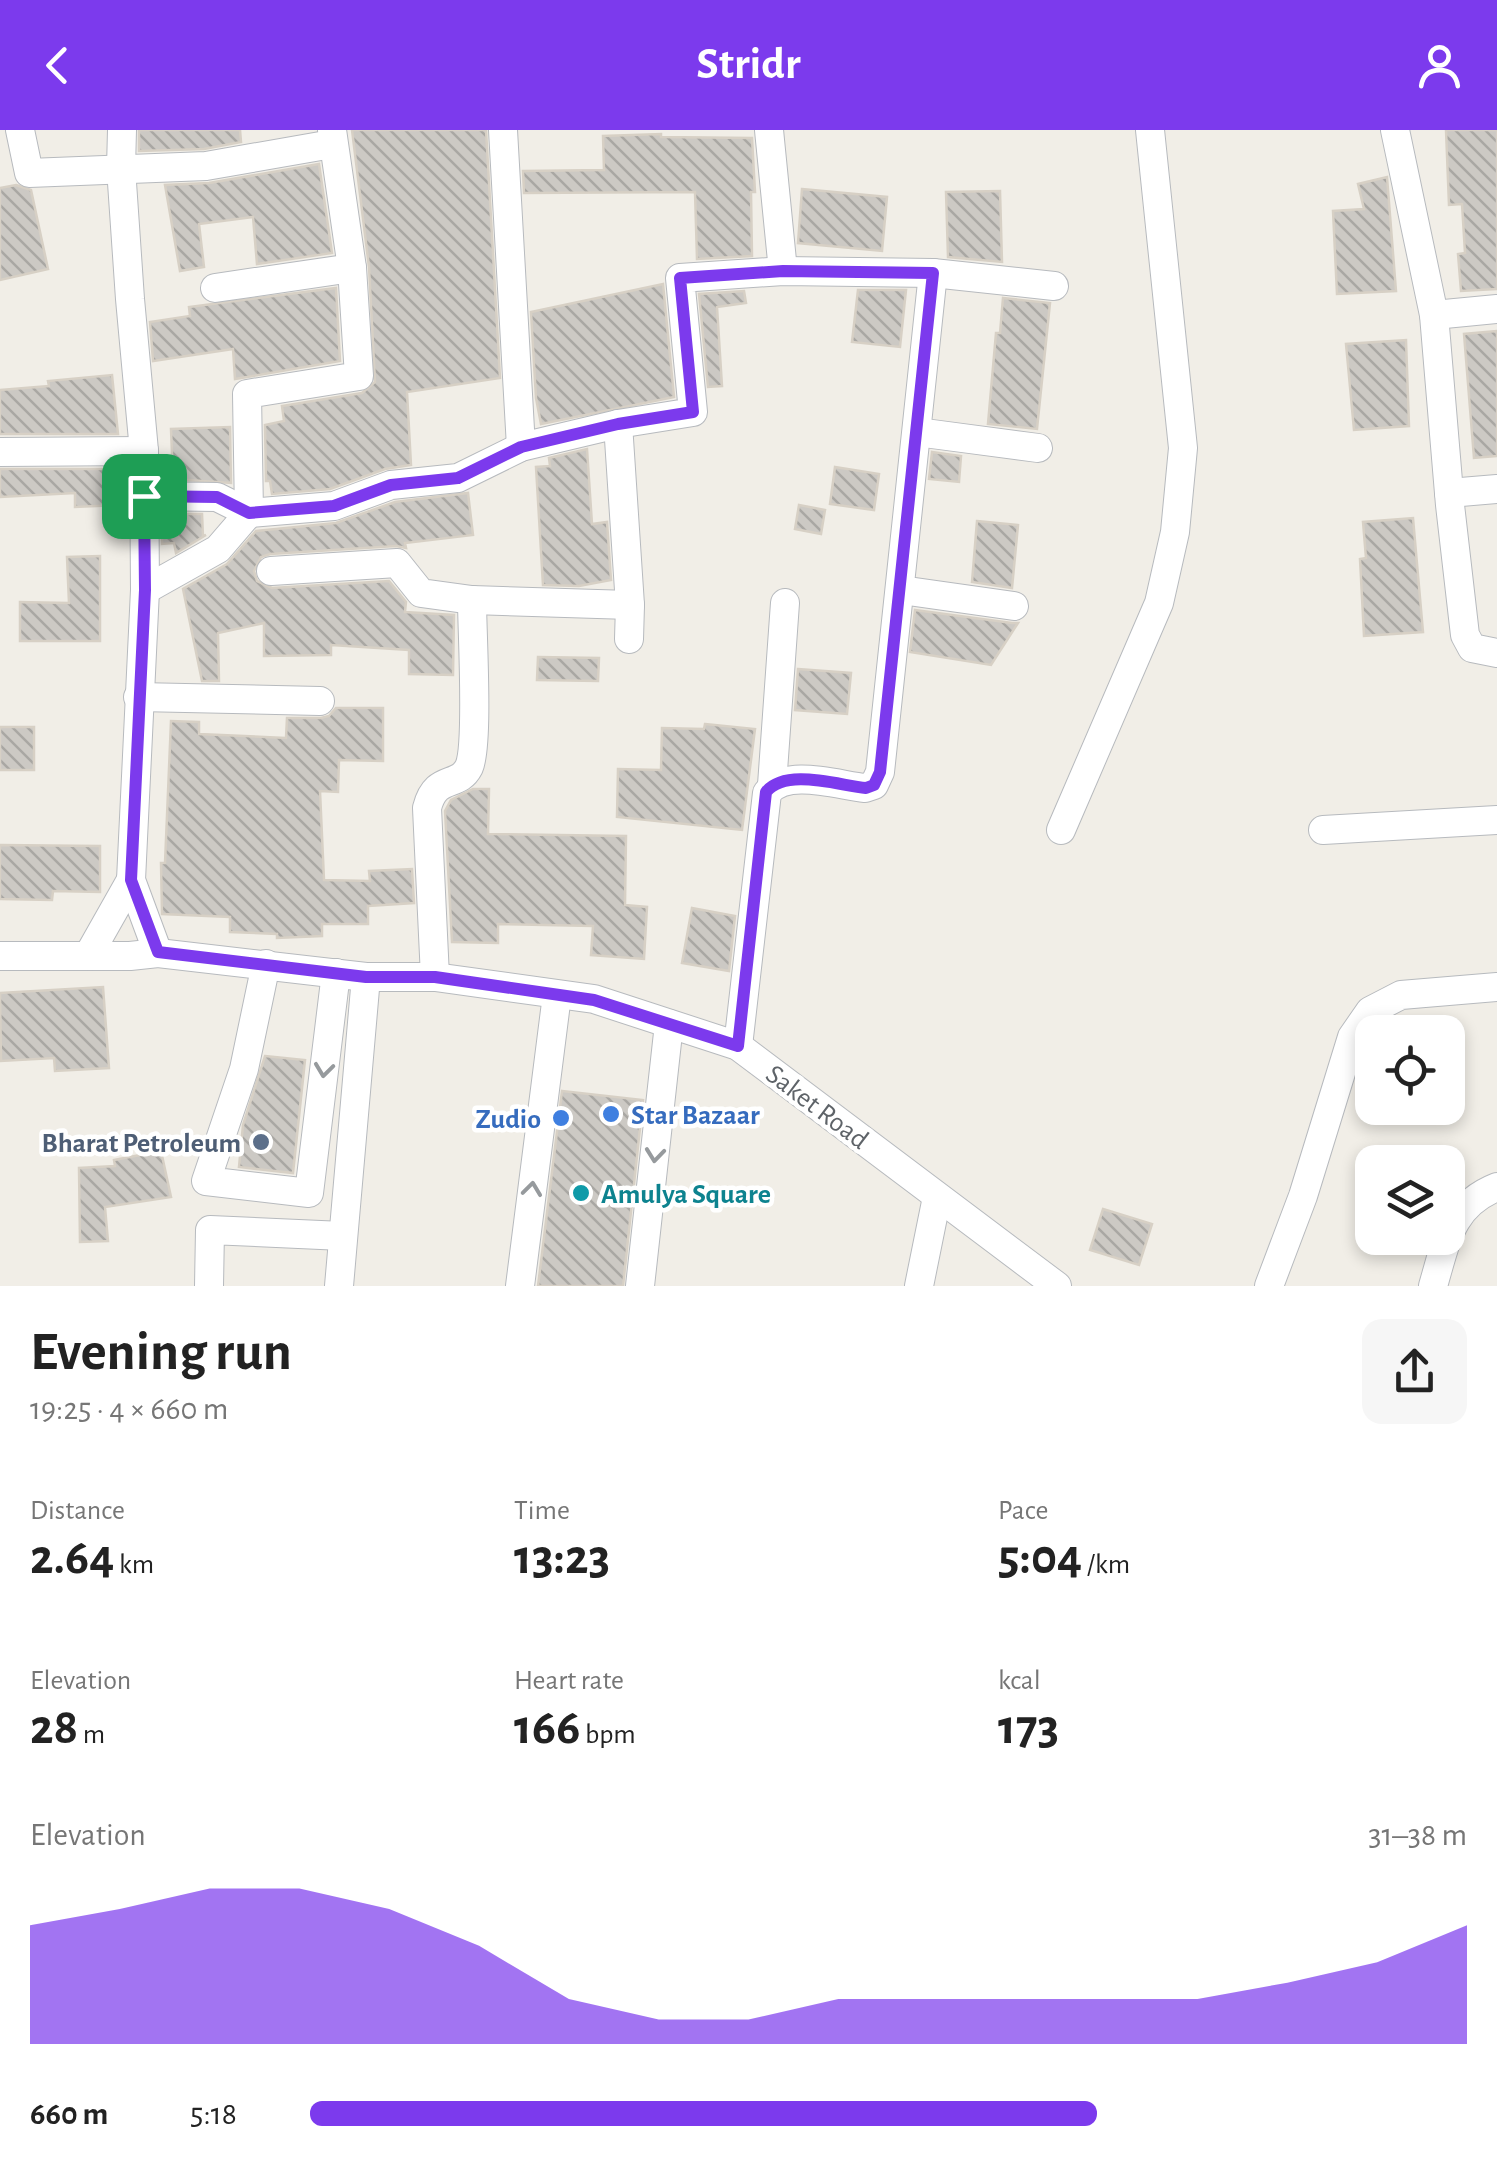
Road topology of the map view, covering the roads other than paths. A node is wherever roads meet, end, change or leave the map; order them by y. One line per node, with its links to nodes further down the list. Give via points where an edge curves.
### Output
1 (20, 130): 8 (street, via 29,173)
2 (122, 130): 8 (street)
3 (503, 130): 18 (street)
4 (769, 130): 10 (street)
5 (1150, 130): 39 (street, via 1182,448 1176,532 1159,603)
6 (1395, 130): 15 (street)
7 (332, 137): 8 (street, via 206,166); 9 (street)
8 (121, 168): 20 (street)
9 (352, 268): 13 (street); 25 (street, via 359,376 247,394)
10 (783, 271): 11 (street); 16 (street, via 680,278 693,412)
11 (933, 273): 12 (street); 17 (street)
12 (1054, 286)
13 (215, 288)
14 (1497, 309): 15 (street)
15 (1434, 315): 23 (street)
16 (618, 424): 18 (street); 31 (street)
17 (917, 432): 19 (street); 28 (street)
18 (521, 447): 25 (street, via 458,478 391,485 334,506)
19 (1038, 448)
20 (144, 450): 21 (street); 24 (street)
21 (0, 452)
22 (1497, 489): 23 (street)
23 (1449, 493): 34 (street, via 1465,635 1472,648)
24 (144, 496): 25 (street, via 217,497); 27 (street)
25 (249, 513): 27 (street, via 218,549)
26 (271, 571): 29 (street, via 397,562 421,594)
27 (145, 590): 35 (street)
28 (901, 590): 32 (street); 37 (street, via 878,780 866,788 790,779)
29 (472, 600): 31 (street); 48 (street, via 468,768 438,785 426,808)
30 (785, 604): 37 (street)
31 (630, 605): 33 (street)
32 (1014, 606)
33 (629, 639)
34 (1497, 653)
35 (138, 697): 36 (street); 41 (street)
36 (320, 702)
37 (772, 785): 52 (street, via 766,792)
38 (1497, 820): 40 (street)
39 (1060, 830)
40 (1323, 830)
41 (131, 880): 42 (street); 44 (street)
42 (144, 954): 44 (street, Saket Road); 45 (street, Saket Road)
43 (0, 956): 44 (street, Saket Road)
44 (88, 956)
45 (266, 964): 46 (street, Saket Road); 46 (street, one-way to 45, via 309,1193 206,1181 244,1069)
46 (336, 973): 47 (street, Saket Road)
47 (366, 977): 48 (street, Saket Road); 55 (street)
48 (435, 977): 50 (street, Saket Road)
49 (1497, 987): 62 (street, via 1401,995 1370,1011 1352,1037)
50 (557, 994): 51 (street, Saket Road); 58 (street, one-way to 50)
51 (669, 1024): 52 (street, Saket Road); 59 (street, one-way to 59)
52 (738, 1046): 54 (street, Saket Road)
53 (1497, 1187): 63 (street, via 1476,1195 1458,1214)
54 (937, 1196): 60 (street); 61 (street, Saket Road)
55 (343, 1236): 56 (street, via 210,1230); 57 (street)
56 (209, 1286)
57 (339, 1286)
58 (520, 1286)
59 (640, 1286)
60 (919, 1286)
61 (1056, 1286)
62 (1269, 1286)
63 (1433, 1286)

